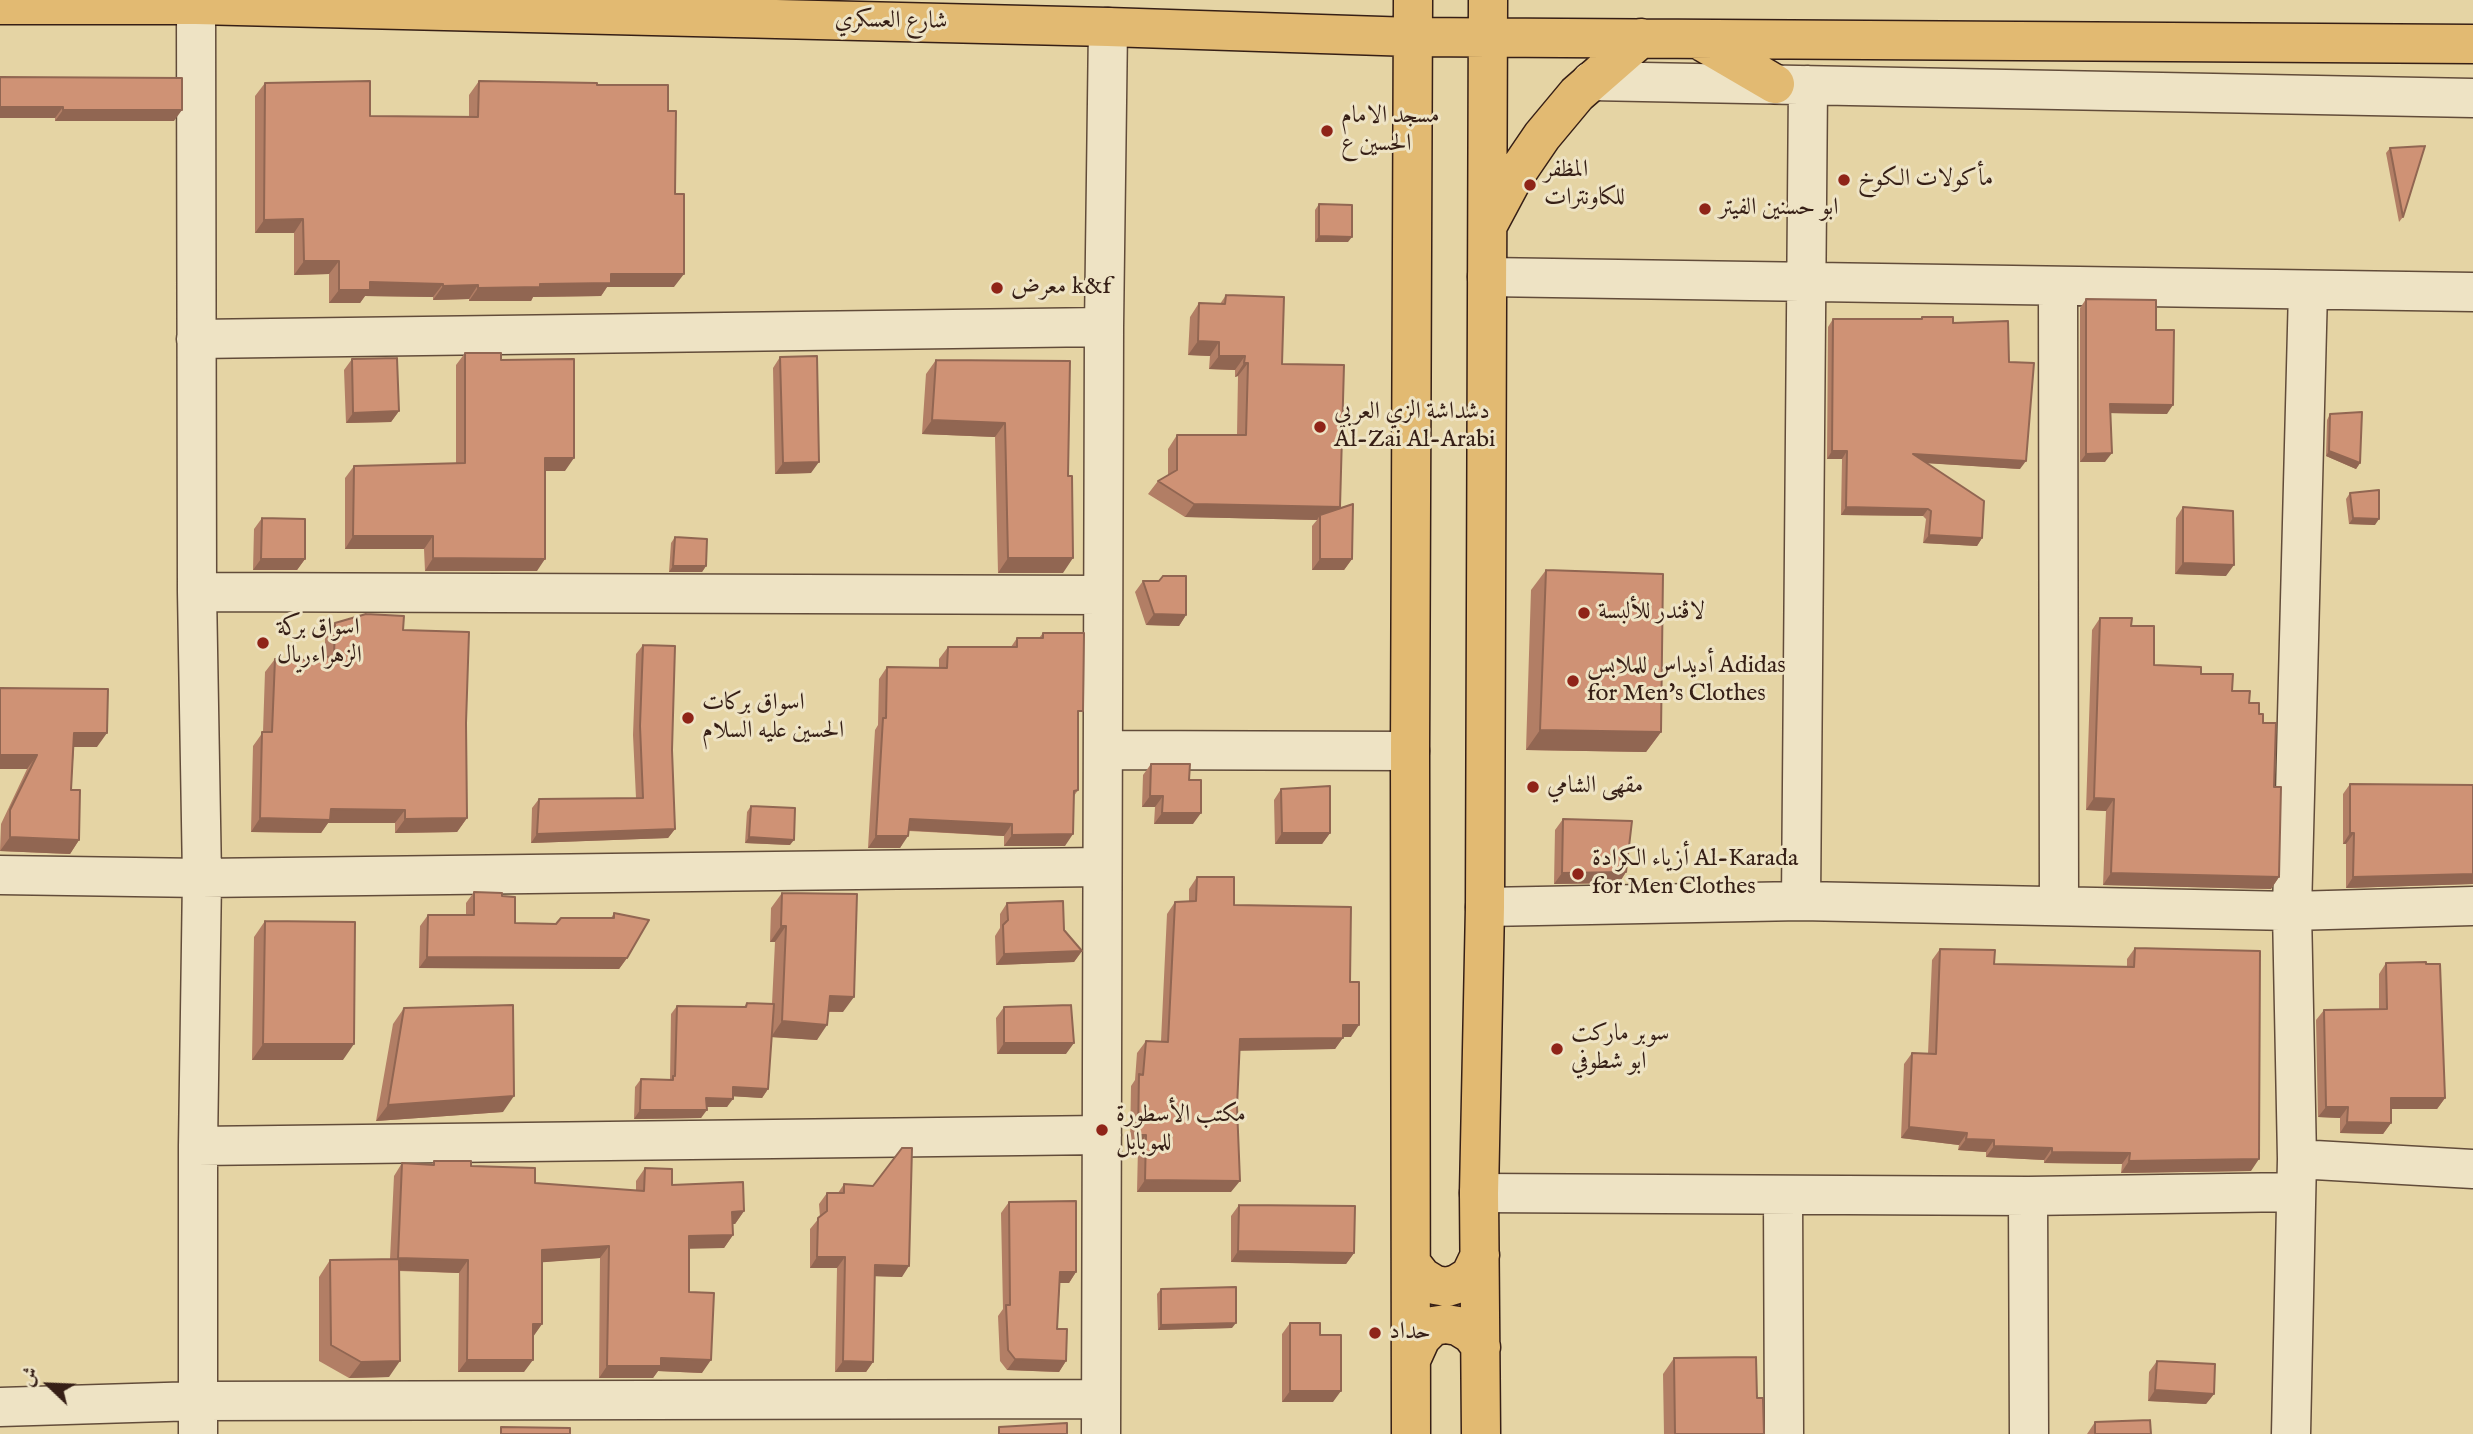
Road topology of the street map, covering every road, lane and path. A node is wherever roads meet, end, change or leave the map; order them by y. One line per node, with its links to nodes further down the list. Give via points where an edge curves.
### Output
1 (1413, 0): 6 (main road)
2 (1489, 0): 7 (main road)
3 (0, 5): 4 (main road, شارع العسكري)
4 (196, 5): 5 (main road, شارع العسكري); 21 (street)
5 (1108, 27): 6 (main road, شارع العسكري); 20 (street)
6 (1412, 37): 7 (main road, شارع العسكري); 25 (main road)
7 (1488, 38): 8 (main road, شارع العسكري); 14 (main road)
8 (1641, 38): 9 (main road, شارع العسكري); 11 (main road)
9 (1696, 38): 10 (main road, شارع العسكري); 12 (main road)
10 (2473, 44)
11 (1591, 81): 12 (street); 14 (main road, via 1542,136)
12 (1791, 85): 13 (street); 16 (street)
13 (2473, 98)
14 (1486, 228): 15 (main road)
15 (1487, 277): 16 (street); 32 (main road)
16 (1805, 282): 17 (street); 29 (street)
17 (2058, 286): 18 (street); 30 (street)
18 (2308, 290): 19 (street); 33 (street)
19 (2473, 292)
20 (1104, 327): 21 (street); 23 (street)
21 (196, 339): 22 (street)
22 (197, 592): 23 (street); 28 (street)
23 (1103, 595): 24 (street)
24 (1103, 750): 25 (street); 26 (street)
25 (1410, 751): 42 (main road)
26 (1102, 867): 28 (street); 34 (street)
27 (0, 875): 28 (street)
28 (202, 878): 35 (street)
29 (1801, 901): 30 (street); 32 (street)
30 (2059, 906): 33 (street)
31 (2473, 906): 33 (street)
32 (1485, 908): 38 (main road)
33 (2292, 911): 37 (street)
34 (1102, 1135): 35 (street); 46 (street)
35 (198, 1146): 47 (street)
36 (2473, 1169): 37 (street)
37 (2296, 1176): 40 (street); 52 (street)
38 (1479, 1193): 39 (street); 41 (main road)
39 (1783, 1195): 40 (street); 50 (street)
40 (2028, 1196): 51 (street)
41 (1480, 1255): 42 (main road, via 1470,1276 1447,1287 1422,1277); 43 (main road)
42 (1411, 1263): 44 (main road)
43 (1481, 1346): 44 (main road, via 1458,1326 1433,1326 1421,1338); 49 (main road)
44 (1411, 1360): 48 (main road)
45 (0, 1407): 47 (street)
46 (1101, 1416): 47 (street)
47 (198, 1417)
48 (1411, 1434)
49 (1482, 1434)
50 (1784, 1434)
51 (2029, 1434)
52 (2291, 1434)

